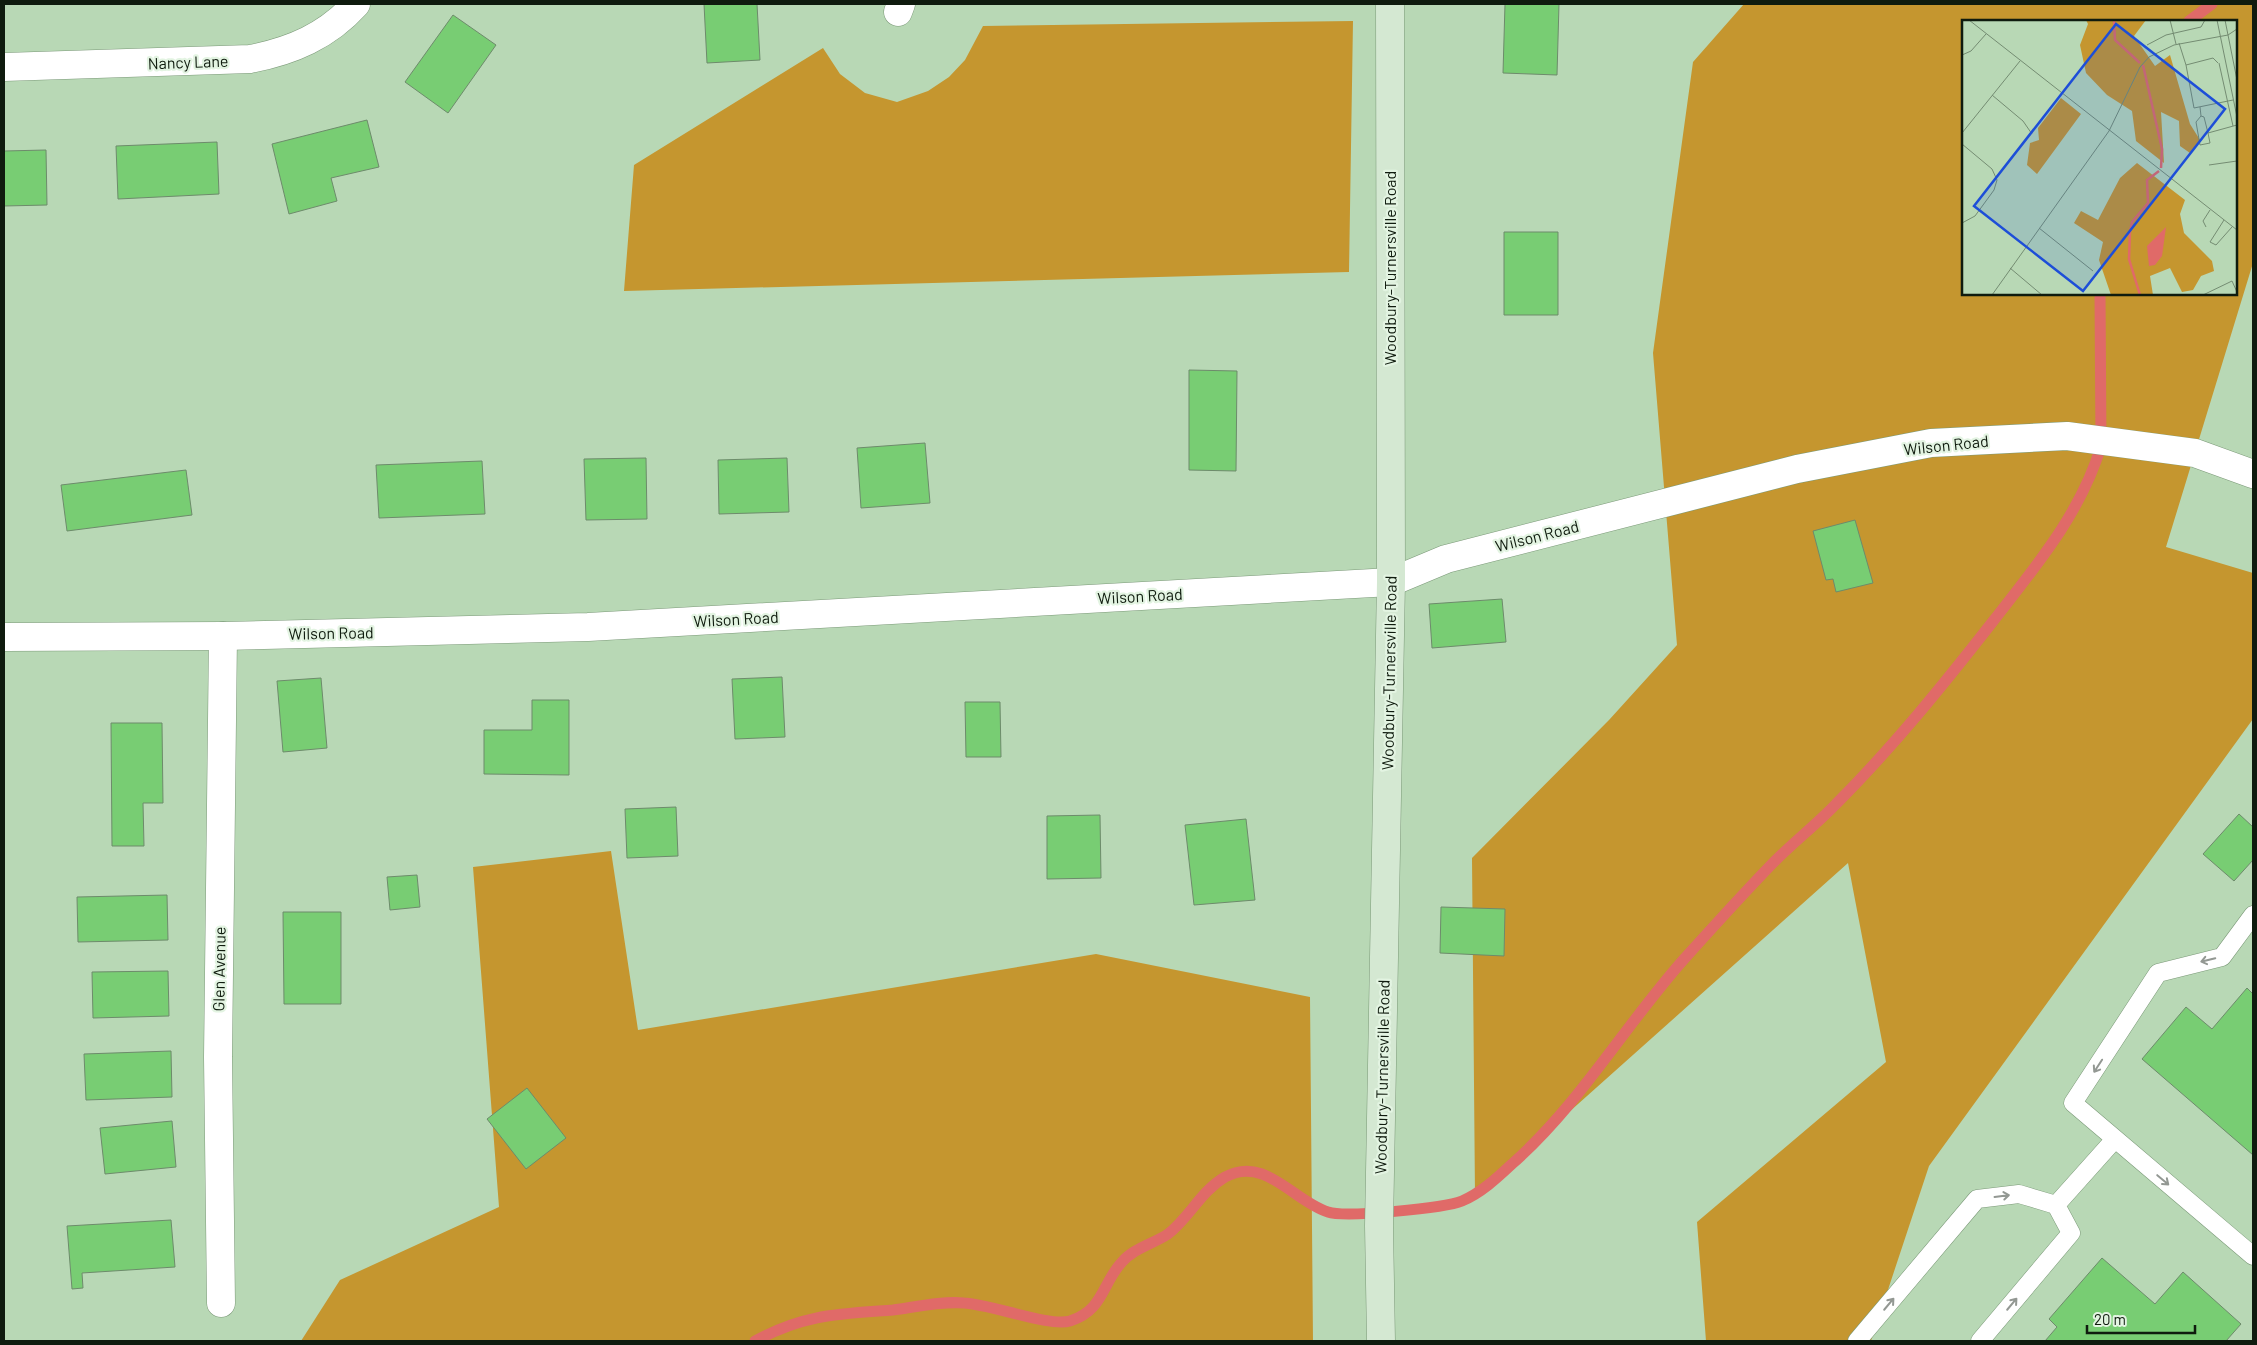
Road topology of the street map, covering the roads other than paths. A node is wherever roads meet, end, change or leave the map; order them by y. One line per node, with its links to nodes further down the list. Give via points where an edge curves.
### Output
1 (356, 4): 3 (street, Nancy Lane, via 313,40 283,52 250,59)
2 (1390, 4): 5 (main road, Woodbury-Turnersville Road)
3 (4, 67)
4 (2253, 474): 5 (street, Wilson Road, via 2195,453 2067,436 1931,443 1797,469 1446,559)
5 (1391, 582): 6 (street, Wilson Road, via 588,627); 13 (main road, Woodbury-Turnersville Road, via 1380,1187)
6 (223, 636): 7 (street, Wilson Road); 12 (street, Glen Avenue, via 218,1057)
7 (4, 637)
8 (2253, 916): 9 (lane, one-way to 9, via 2222,957 2158,973 2073,1103)
9 (2115, 1139): 10 (lane); 11 (lane, one-way to 11)
10 (2056, 1205): 14 (lane, one-way to 10, via 1977,1199 2019,1194); 15 (lane, one-way to 10, via 2071,1233)
11 (2253, 1256)
12 (221, 1303)
13 (1382, 1341)
14 (1857, 1341)
15 (1980, 1341)

